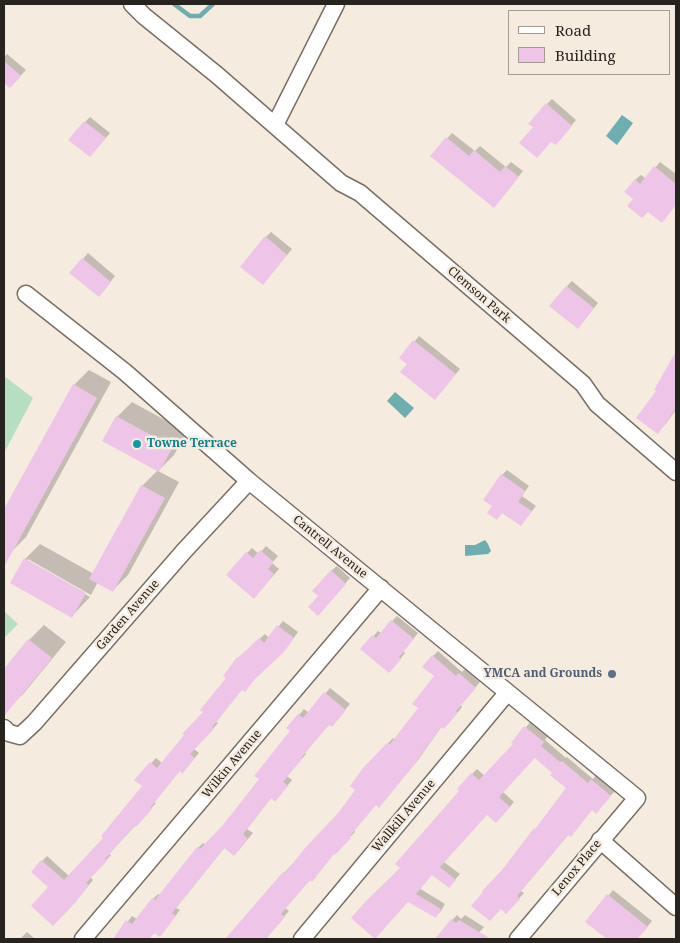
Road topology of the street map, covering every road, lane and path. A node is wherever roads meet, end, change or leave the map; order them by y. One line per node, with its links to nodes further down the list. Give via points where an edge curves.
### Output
1 (132, 4): 3 (street, Clemson Park)
2 (336, 4): 3 (street)
3 (275, 125): 5 (street, Clemson Park, via 341,183 360,193 583,384 597,404)
4 (26, 294): 6 (street, Cantrell Avenue, via 125,372)
5 (676, 471)
6 (249, 481): 7 (street, Cantrell Avenue); 9 (street, Garden Avenue, via 34,723 20,736)
7 (381, 588): 8 (street, Cantrell Avenue); 13 (street, Wilkin Avenue)
8 (507, 693): 10 (street, Cantrell Avenue); 14 (street, Wallkill Avenue)
9 (4, 728)
10 (637, 798): 11 (street, Lenox Place)
11 (600, 840): 12 (street); 15 (street, Lenox Place)
12 (676, 907)
13 (83, 939)
14 (302, 939)
15 (518, 939)

